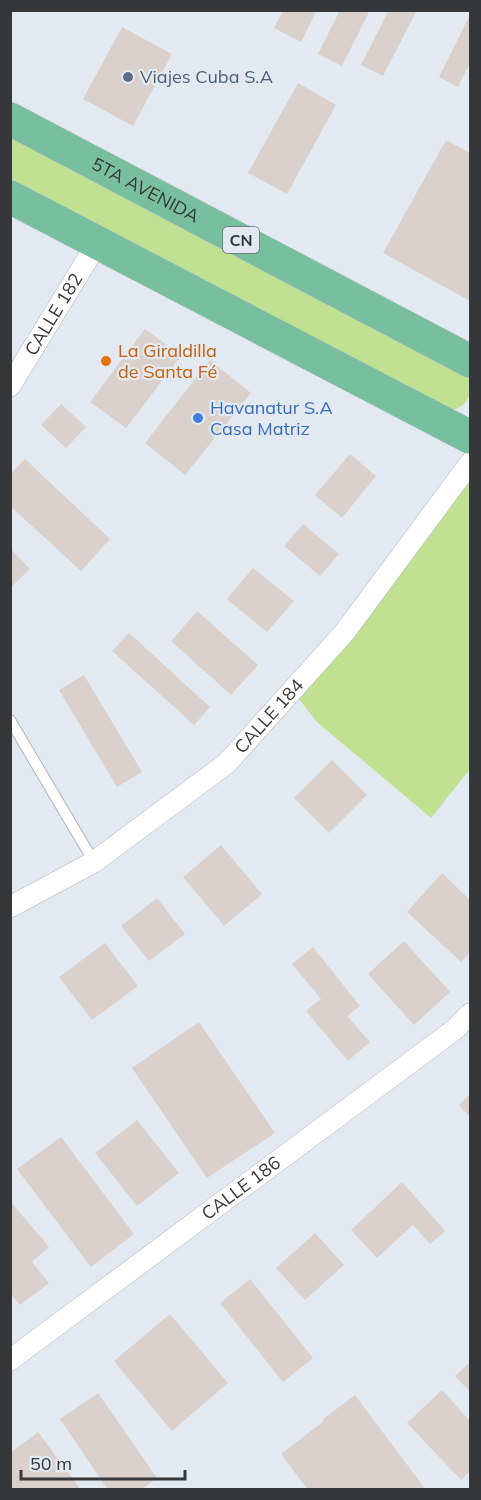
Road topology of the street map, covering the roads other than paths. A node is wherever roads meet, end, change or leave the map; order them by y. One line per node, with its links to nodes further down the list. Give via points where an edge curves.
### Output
1 (10, 119): 4 (highway, 5TA AVENIDA / CN)
2 (10, 197): 3 (highway)
3 (98, 242): 5 (street, CALLE 182); 6 (highway)
4 (471, 361)
5 (10, 386)
6 (471, 437)
7 (471, 464): 9 (street, CALLE 184, via 344,633 228,763)
8 (10, 720): 9 (lane)
9 (94, 862): 10 (street, CALLE 184)
10 (10, 907)
11 (471, 1014): 12 (street, CALLE 186)
12 (10, 1360)

